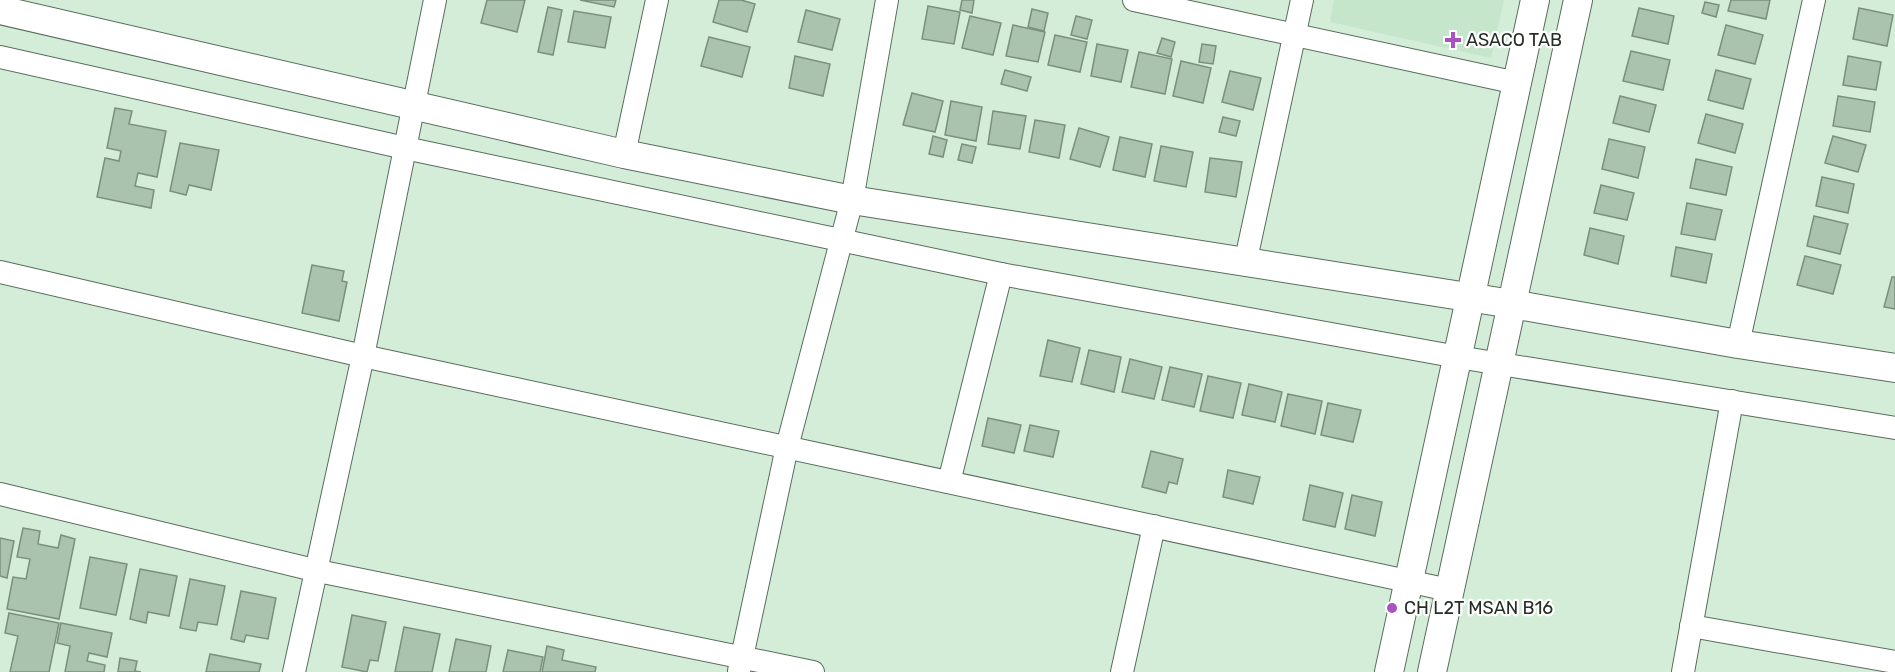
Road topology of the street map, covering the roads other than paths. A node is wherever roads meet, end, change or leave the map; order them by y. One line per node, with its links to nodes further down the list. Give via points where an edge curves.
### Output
1 (435, 0): 13 (street)
2 (657, 0): 15 (street)
3 (887, 0): 16 (street)
4 (1134, 0): 10 (street)
5 (1302, 0): 10 (street)
6 (1535, 0): 12 (street)
7 (1578, 0): 22 (street)
8 (1814, 0): 23 (street)
9 (0, 10): 13 (street)
10 (1295, 35): 12 (street); 18 (street)
11 (0, 57): 14 (street)
12 (1517, 83): 21 (street)
13 (415, 104): 14 (street); 15 (street)
14 (405, 148): 17 (street); 24 (street)
15 (624, 154): 16 (street)
16 (852, 200): 17 (street); 18 (street)
17 (841, 239): 20 (street); 30 (street)
18 (1245, 264): 21 (street)
19 (0, 272): 24 (street)
20 (1001, 273): 25 (street); 31 (street)
21 (1470, 298): 22 (street); 25 (street)
22 (1512, 304): 23 (street); 26 (street)
23 (1738, 344): 27 (street)
24 (363, 356): 30 (street); 34 (street)
25 (1458, 357): 26 (street); 35 (street)
26 (1499, 363): 28 (street); 36 (street)
27 (1895, 368)
28 (1732, 401): 29 (street); 37 (street)
29 (1895, 428)
30 (787, 447): 31 (street); 39 (street)
31 (949, 482): 33 (street)
32 (0, 494): 34 (street)
33 (1154, 526): 35 (street); 42 (street)
34 (318, 571): 39 (street); 40 (street)
35 (1408, 581): 36 (street); 43 (street)
36 (1449, 590): 44 (street)
37 (1691, 626): 38 (street); 45 (street)
38 (1895, 662)
39 (741, 664): 41 (street)
40 (294, 672)
41 (813, 672)
42 (1122, 672)
43 (1389, 672)
44 (1432, 672)
45 (1683, 672)

